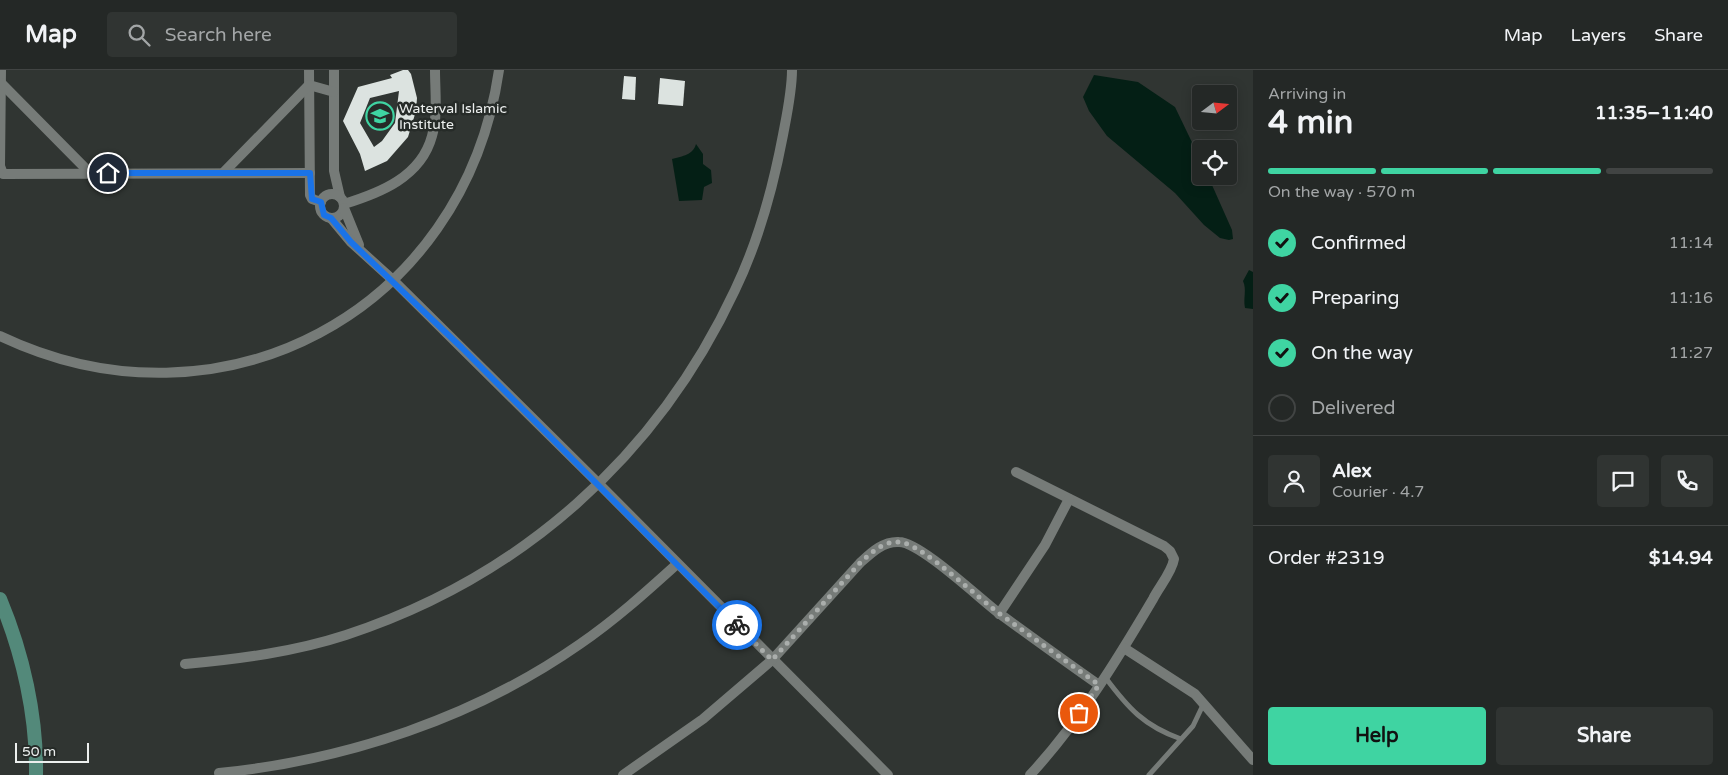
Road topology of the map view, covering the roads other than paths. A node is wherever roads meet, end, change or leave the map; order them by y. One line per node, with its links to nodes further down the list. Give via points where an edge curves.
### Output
1 (1, 70): 7 (street)
2 (309, 70): 8 (street)
3 (334, 70): 9 (street)
4 (435, 70): 16 (street, via 432,136 421,159 398,182)
5 (499, 70): 19 (street, via 483,141 463,188 435,232)
6 (792, 70): 22 (street, via 775,176 757,238 738,285 685,382 658,419)
7 (0, 83): 13 (street); 13 (street, via 2,174)
8 (309, 84): 9 (street); 11 (street); 12 (street)
9 (334, 92): 10 (street)
10 (334, 171): 14 (street); 16 (street)
11 (224, 172): 12 (street); 13 (street)
12 (310, 173): 15 (street, via 310,195)
13 (91, 174)
14 (328, 194): 15 (street); 16 (street)
15 (321, 202): 17 (street, via 321,211)
16 (343, 203): 17 (street, via 340,216); 18 (street)
17 (331, 218): 18 (street)
18 (360, 248): 19 (street)
19 (394, 281): 20 (street, via 342,321 316,336 274,353 209,370 150,373 102,370 45,356); 22 (street)
20 (0, 336)
21 (1016, 472): 23 (street)
22 (599, 484): 24 (street); 29 (street, via 504,560 409,612 307,646)
23 (1069, 499): 26 (street, via 1044,545); 27 (street, via 1164,546 1173,554 1174,563)
24 (677, 564): 28 (street); 34 (street, via 581,644 478,702 408,732 370,744 299,762)
25 (0, 599): 35 (main road, via 20,656 28,691)
26 (999, 614): 28 (street, via 918,549 900,542 888,543 860,563); 30 (street)
27 (1124, 648): 30 (street); 31 (street)
28 (772, 660): 36 (street, via 703,719); 37 (street)
29 (185, 664)
30 (1102, 681): 32 (lane, via 1145,723); 38 (street)
31 (1204, 703): 32 (lane); 33 (street)
32 (1182, 739): 39 (lane)
33 (1253, 760)
34 (219, 773)
35 (36, 775)
36 (623, 775)
37 (888, 775)
38 (1030, 775)
39 (1149, 775)

